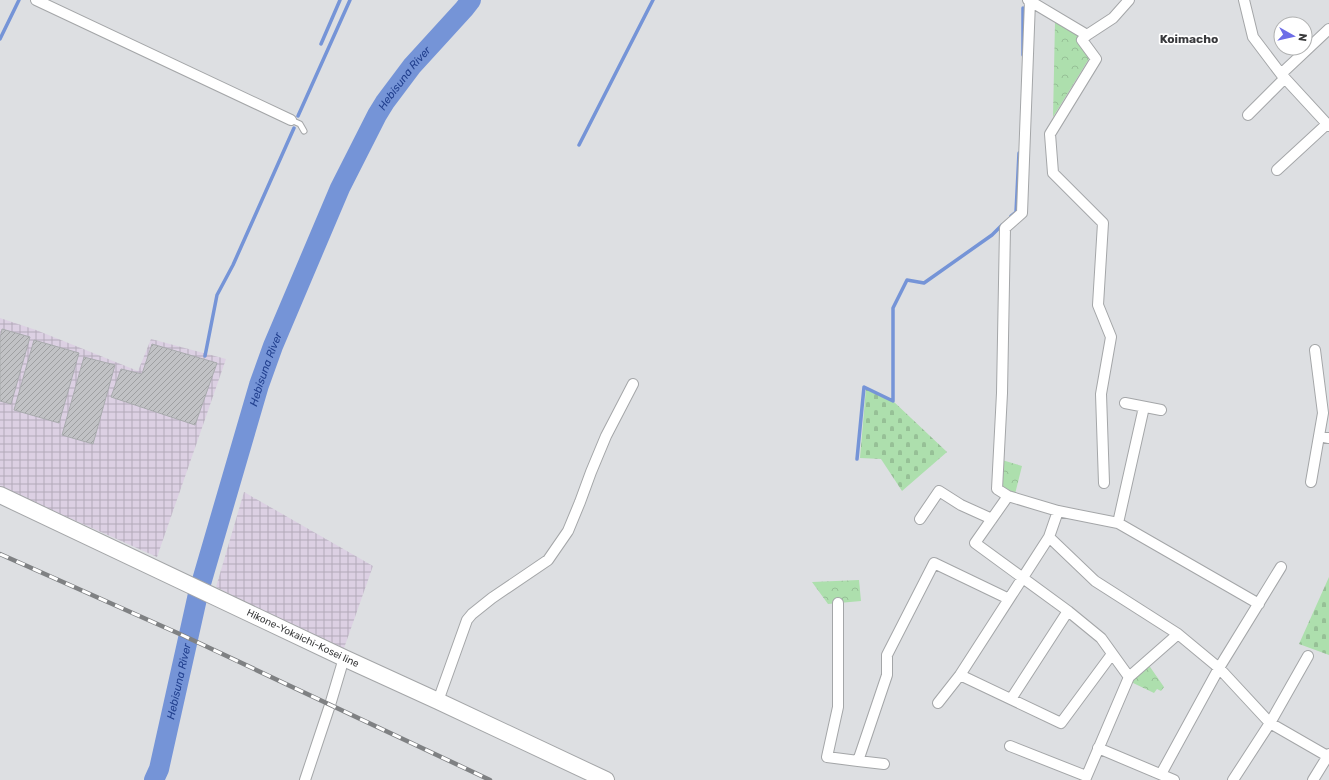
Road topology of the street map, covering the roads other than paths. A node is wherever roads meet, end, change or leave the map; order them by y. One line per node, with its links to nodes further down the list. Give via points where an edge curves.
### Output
1 (36, 0): 9 (street)
2 (1129, 0): 6 (street, via 1113,18)
3 (1244, 0): 7 (street, via 1253,37)
4 (1029, 1): 6 (street); 23 (street, via 1022,213 1005,228 1002,393 997,490)
5 (1329, 30): 7 (street)
6 (1087, 35): 21 (street, via 1082,40 1096,59 1050,134 1053,174 1103,222 1098,305 1110,337 1101,394)
7 (1283, 76): 8 (street); 10 (street)
8 (1248, 115)
9 (291, 120): 11 (lane, via 300,124)
10 (1328, 125): 12 (street)
11 (304, 130)
12 (1277, 170)
13 (1316, 350): 18 (street, via 1323,413)
14 (633, 384): 43 (street, via 606,436 568,531 548,560 492,598 467,620)
15 (1124, 403): 16 (street)
16 (1144, 407): 17 (street); 27 (street)
17 (1161, 410)
18 (1319, 436): 19 (street); 20 (street)
19 (1329, 438)
20 (1311, 482)
21 (1104, 483)
22 (0, 495): 38 (main road, Hikone-Yokaichi-Kosei line)
23 (1008, 496): 24 (street); 26 (street)
24 (1058, 511): 27 (street); 28 (street)
25 (920, 519): 26 (street, via 939,491 961,505)
26 (992, 519): 30 (street, via 975,543)
27 (1118, 523): 33 (street)
28 (1049, 537): 30 (street); 35 (street, via 1095,581)
29 (1281, 567): 33 (street)
30 (1023, 578): 31 (street); 34 (street)
31 (1009, 599): 40 (street); 49 (street, via 934,563 887,655 887,675)
32 (838, 603): 49 (street, via 838,707 827,757)
33 (1259, 604): 39 (street)
34 (1068, 611): 36 (street, via 1101,638); 42 (street)
35 (1178, 634): 39 (street); 41 (street)
36 (1112, 654): 41 (street); 42 (street, via 1061,722)
37 (1308, 656): 45 (street)
38 (344, 658): 43 (main road, Hikone-Yokaichi-Kosei line); 53 (street)
39 (1219, 668): 45 (street); 51 (street)
40 (960, 675): 42 (street); 44 (street)
41 (1129, 677): 47 (street)
42 (1011, 699)
43 (438, 701): 54 (main road, Hikone-Yokaichi-Kosei line)
44 (938, 703)
45 (1270, 723): 48 (street); 56 (street)
46 (1010, 746): 52 (street)
47 (1098, 748): 51 (street); 52 (street)
48 (1329, 756): 57 (street)
49 (858, 761): 50 (street)
50 (884, 764)
51 (1161, 774): 55 (street)
52 (1086, 778)
53 (305, 780)
54 (606, 780)
55 (1174, 780)
56 (1234, 780)
57 (1313, 780)

